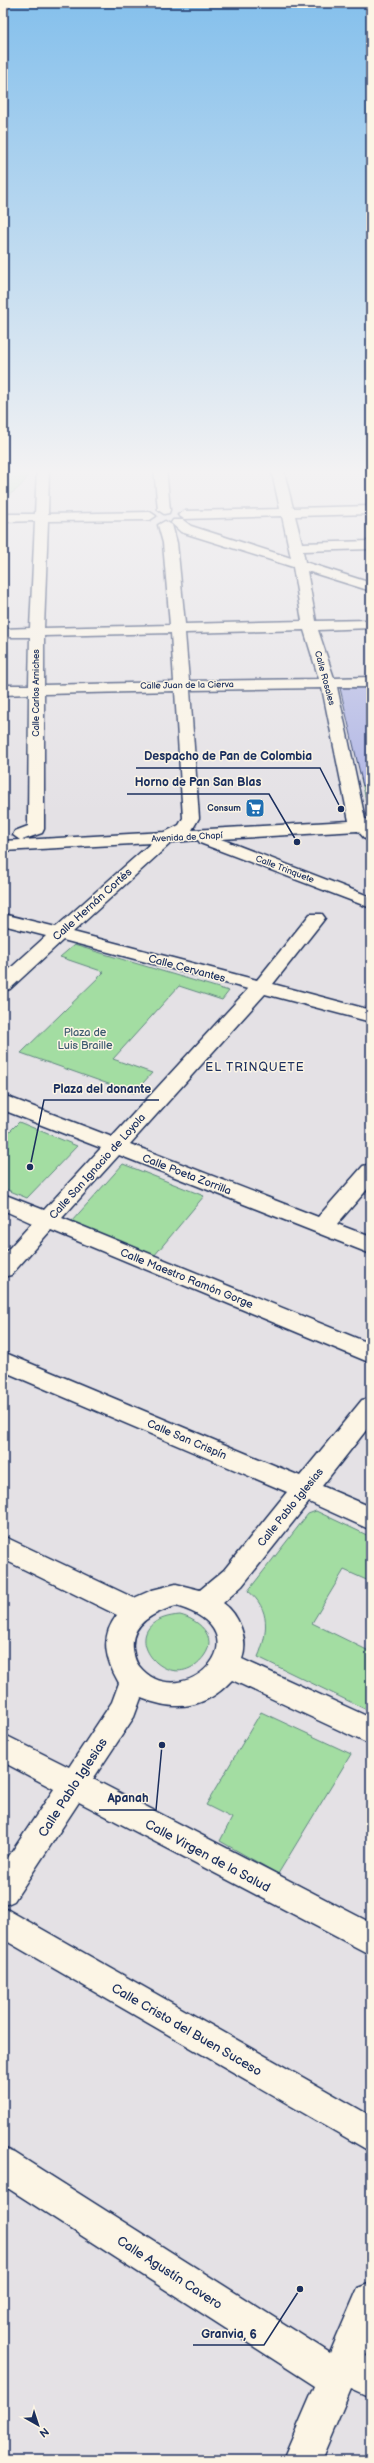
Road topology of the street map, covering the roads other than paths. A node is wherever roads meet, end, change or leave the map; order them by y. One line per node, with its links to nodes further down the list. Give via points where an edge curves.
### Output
1 (39, 583): 9 (street, Calle Carlos Arniches)
2 (174, 583): 8 (street)
3 (301, 583): 7 (street, Calle Rosales)
4 (358, 583): 5 (street)
5 (371, 587)
6 (371, 624): 7 (street)
7 (310, 626): 8 (street); 11 (street, Calle Rosales)
8 (178, 629): 9 (street); 13 (street)
9 (37, 632): 10 (street); 14 (street, Calle Carlos Arniches)
10 (3, 633)
11 (328, 682): 12 (street, Calle Juan de la Cierva); 13 (street, Calle Juan de la Cierva); 16 (street, Calle Rosales)
12 (371, 682)
13 (182, 685): 14 (street, Calle Juan de la Cierva); 17 (street)
14 (36, 689): 15 (street, Calle Juan de la Cierva); 18 (street, Calle Carlos Arniches, via 36,829)
15 (3, 690)
16 (366, 825): 17 (street, Avenida de Chapí)
17 (192, 832): 18 (street, Avenida de Chapí); 20 (street, Calle Hernán Cortés); 24 (street, Calle Trinquete)
18 (21, 835): 19 (street, Avenida de Chapí)
19 (3, 836)
20 (166, 838): 21 (street, Avenida de Chapí); 23 (street, Calle Hernán Cortés)
21 (90, 842): 22 (street, Avenida de Chapí); 23 (street, via 128,848)
22 (3, 846)
23 (138, 864): 27 (street, Calle Hernán Cortés)
24 (371, 903)
25 (316, 918): 29 (street, Calle San Ignacio de Loyola)
26 (3, 919): 27 (street, Calle Cervantes)
27 (58, 934): 28 (street, Calle Hernán Cortés); 29 (street, Calle Cervantes)
28 (3, 986)
29 (261, 987): 30 (street, Calle Cervantes); 32 (street, Calle San Ignacio de Loyola)
30 (371, 1016)
31 (3, 1102): 32 (street, Calle Poeta Zorrilla)
32 (116, 1146): 35 (street, Calle San Ignacio de Loyola); 36 (street, Calle Poeta Zorrilla)
33 (371, 1171): 36 (street)
34 (3, 1202): 35 (street, Calle Maestro Ramón Gorge)
35 (48, 1221): 38 (street, Calle San Ignacio de Loyola); 39 (street, Calle Maestro Ramón Gorge)
36 (322, 1227): 37 (street, Calle Poeta Zorrilla)
37 (371, 1246)
38 (3, 1269)
39 (371, 1354)
40 (3, 1361): 42 (street, Calle San Crispín)
41 (371, 1407): 42 (street, Calle Pablo Iglesias)
42 (305, 1489): 43 (street, Calle San Crispín); 45 (street, Calle Pablo Iglesias, via 233,1578)
43 (371, 1519)
44 (3, 1546): 46 (street)
45 (204, 1602): 46 (street, via 191,1597 160,1597); 47 (street, via 221,1616 228,1627 231,1653)
46 (134, 1611): 48 (street, via 124,1624 119,1638 119,1652 124,1667)
47 (227, 1665): 48 (street, via 202,1689 185,1694 166,1694 148,1689); 49 (street)
48 (134, 1679): 51 (street, Calle Pablo Iglesias, via 124,1708)
49 (371, 1732)
50 (3, 1747): 51 (street, Calle Virgen de la Salud)
51 (74, 1784): 52 (street, Calle Pablo Iglesias); 54 (street, Calle Virgen de la Salud)
52 (3, 1891)
53 (3, 1922): 55 (street, Calle Cristo del Buen Suceso)
54 (371, 1940)
55 (371, 2135)
56 (3, 2165): 58 (street, Calle Agustín Cavero)
57 (371, 2301): 58 (street)
58 (351, 2374): 59 (street)
59 (302, 2460)

